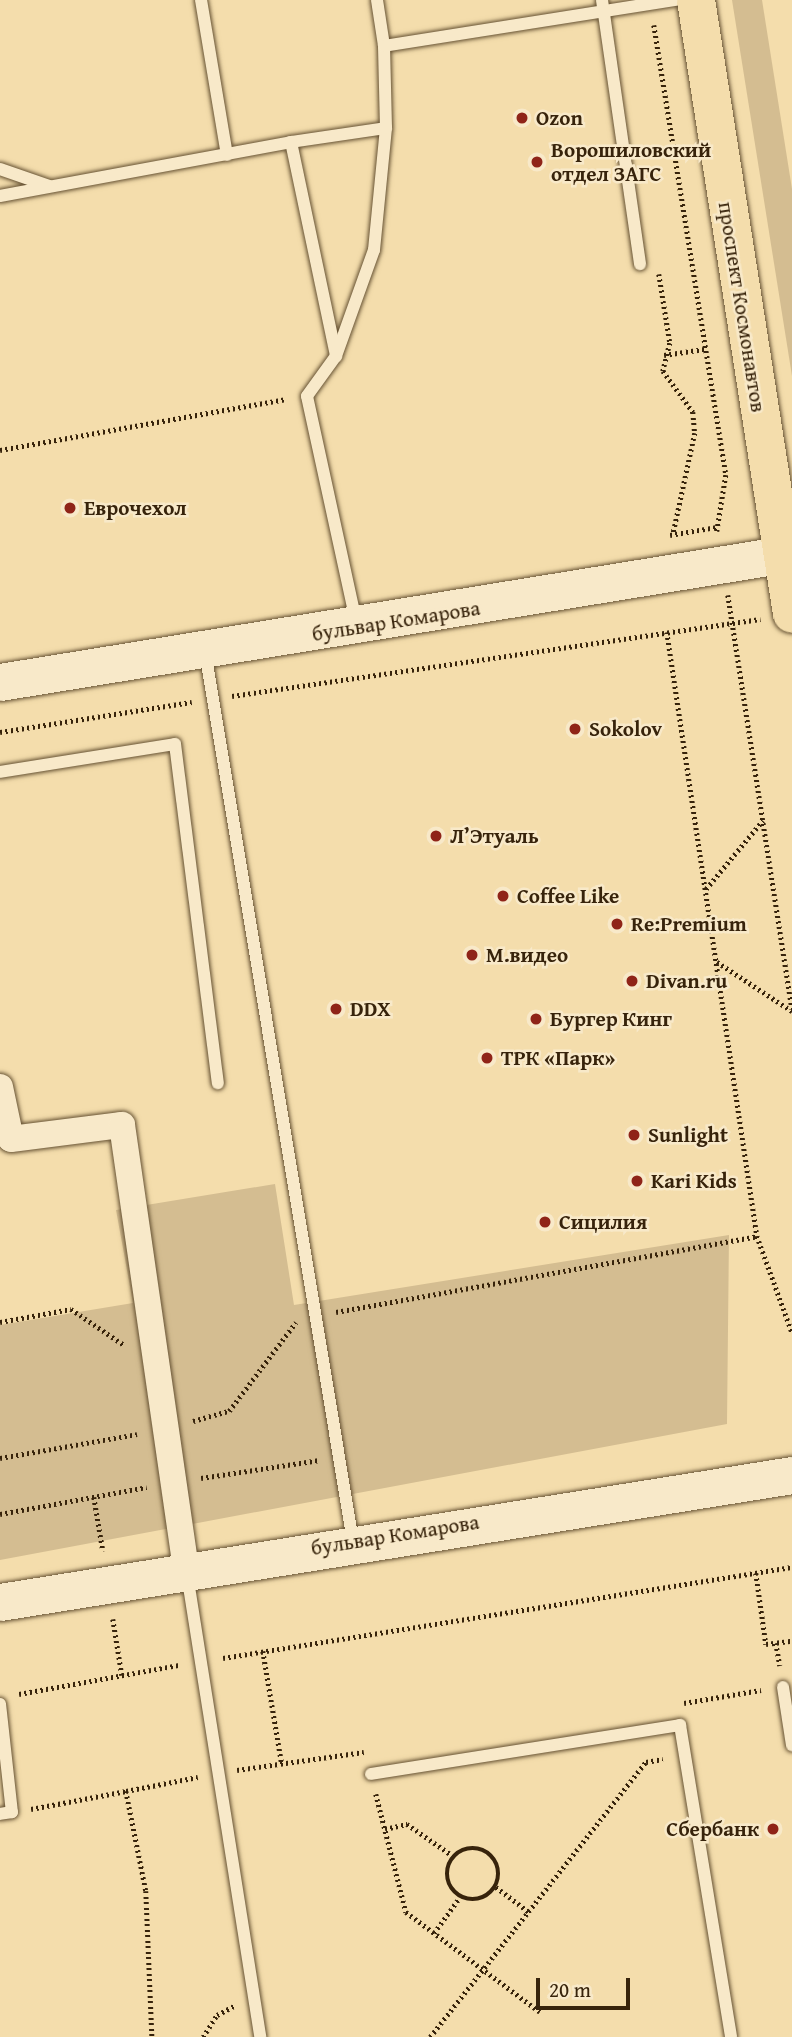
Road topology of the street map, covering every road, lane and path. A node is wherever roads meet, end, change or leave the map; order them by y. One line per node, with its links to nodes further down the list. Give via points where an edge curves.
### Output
1 (201, 0): 10 (lane)
2 (377, 0): 7 (lane)
3 (676, 0): 6 (lane)
4 (696, 0): 22 (main road, проспект Космонавтов)
5 (602, 5): 6 (lane); 7 (lane); 14 (lane)
6 (651, 6): 15 (path)
7 (384, 46): 8 (lane)
8 (386, 128): 9 (lane); 17 (lane, via 374,250)
9 (291, 142): 10 (lane); 17 (lane)
10 (227, 155): 12 (lane)
11 (0, 169): 12 (lane)
12 (51, 187): 13 (lane)
13 (0, 196)
14 (640, 264): 16 (path, via 657,262 670,343)
15 (705, 349): 16 (path); 20 (path, via 726,475)
16 (663, 355): 21 (path, via 663,372 693,412 695,433)
17 (336, 356): 18 (lane)
18 (307, 396): 19 (path); 24 (lane)
19 (0, 450)
20 (717, 527)
21 (673, 535)
22 (786, 555): 23 (main road, проспект Космонавтов); 24 (street, бульвар Комарова)
23 (792, 614)
24 (358, 628): 26 (street, бульвар Комарова)
25 (667, 632): 28 (path); 31 (path, via 735,621); 32 (path)
26 (205, 651): 27 (street, бульвар Комарова); 28 (lane)
27 (0, 682)
28 (213, 699): 29 (path); 38 (lane)
29 (0, 732)
30 (0, 772): 35 (lane, via 175,744)
31 (764, 819): 32 (path); 34 (path)
32 (706, 890): 33 (path)
33 (716, 962): 34 (path); 37 (path)
34 (792, 1010)
35 (218, 1083)
36 (0, 1087): 41 (street, via 11,1139 122,1125)
37 (758, 1236): 38 (path); 40 (path, via 777,1306)
38 (315, 1315): 42 (path, via 300,1315 229,1411); 45 (lane)
39 (0, 1322): 41 (path, via 71,1310 138,1355)
40 (792, 1332)
41 (151, 1353): 42 (street)
42 (163, 1429): 43 (path); 47 (street)
43 (0, 1458)
44 (792, 1475): 45 (street, бульвар Комарова)
45 (353, 1541): 47 (street, бульвар Комарова)
46 (792, 1567): 48 (path)
47 (186, 1570): 49 (street, бульвар Комарова); 52 (lane)
48 (756, 1573): 50 (path, via 766,1644); 51 (path)
49 (0, 1602)
50 (792, 1641)
51 (263, 1651): 52 (path); 59 (path)
52 (202, 1661): 54 (path); 60 (lane)
53 (783, 1687): 56 (path, via 676,1705); 57 (lane)
54 (14, 1695)
55 (0, 1704): 63 (lane)
56 (680, 1725): 58 (lane); 61 (lane)
57 (792, 1745)
58 (685, 1755): 68 (path, via 646,1762); 77 (lane)
59 (282, 1764): 60 (path); 61 (path, via 368,1751)
60 (218, 1773): 62 (path); 71 (lane)
61 (372, 1774): 64 (path)
62 (126, 1791): 63 (path); 73 (path, via 146,1891)
63 (6, 1813)
64 (385, 1829): 65 (path, via 407,1824); 69 (path, via 405,1912)
65 (453, 1856): 66 (path, via 477,1847 489,1852 500,1875); 67 (path, via 446,1878)
66 (496, 1887): 67 (path, via 473,1901); 68 (path)
67 (460, 1897): 69 (path)
68 (530, 1912): 70 (path)
69 (434, 1933): 70 (path)
70 (484, 1970): 72 (path); 76 (path)
71 (253, 1995): 74 (path, via 217,2015); 75 (lane)
72 (540, 2012)
73 (152, 2037)
74 (203, 2037)
75 (260, 2037)
76 (430, 2037)
77 (731, 2037)

